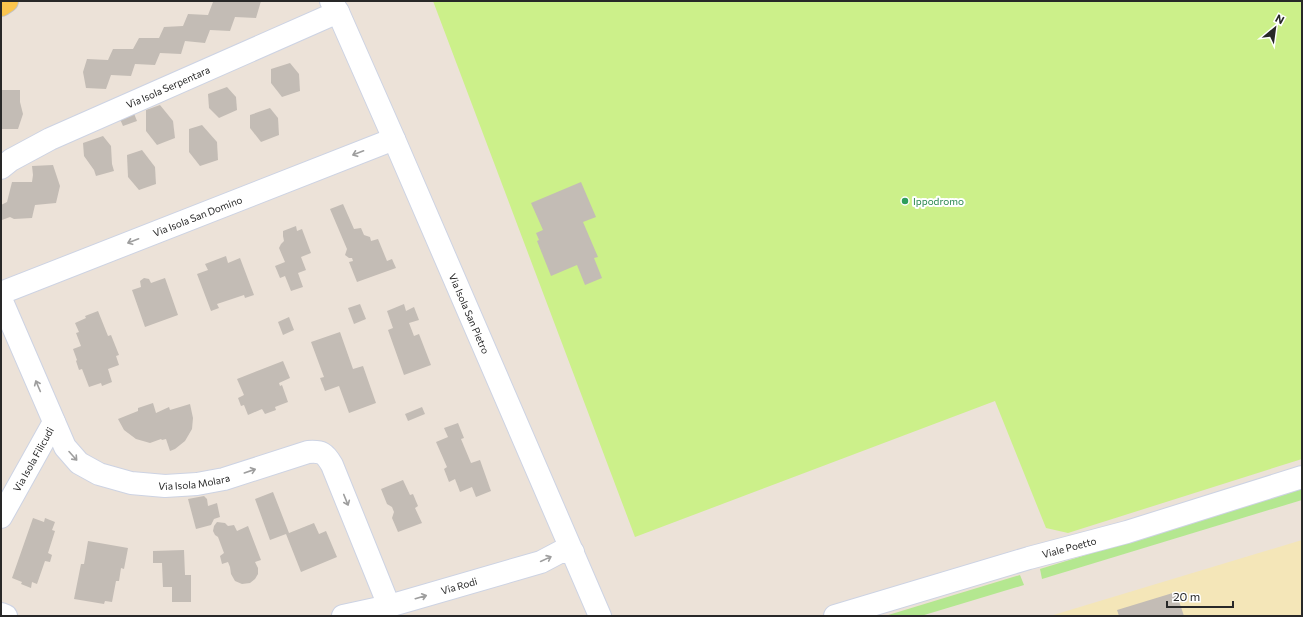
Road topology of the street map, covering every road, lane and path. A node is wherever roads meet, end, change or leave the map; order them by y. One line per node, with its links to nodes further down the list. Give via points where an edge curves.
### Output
1 (7, 1): 2 (main road)
2 (1, 5)
3 (335, 5): 4 (street, Via Isola San Pietro); 5 (street, Via Isola Serpentara, via 50,139)
4 (394, 139): 6 (street, Via Isola San Domino, one-way to 6); 11 (street, Via Isola San Pietro)
5 (1, 168)
6 (1, 293)
7 (1, 299): 8 (street, Via Isola Molara, one-way to 7)
8 (54, 422): 10 (street, Via Isola Filicudi); 12 (street, Via Isola Molara, one-way to 12, via 64,447 79,463 99,474 131,482 165,486 196,484 224,479 308,452 327,455)
9 (1302, 477): 17 (street, Viale Poetto, via 1127,532 1029,558)
10 (1, 517)
11 (573, 552): 12 (street, Via Rodi, one-way to 11, via 542,562 560,552); 16 (street, Via Isola San Pietro)
12 (389, 606): 15 (street, Via Rodi)
13 (1, 614): 14 (street)
14 (6, 616)
15 (343, 616)
16 (600, 616)
17 (835, 616)

